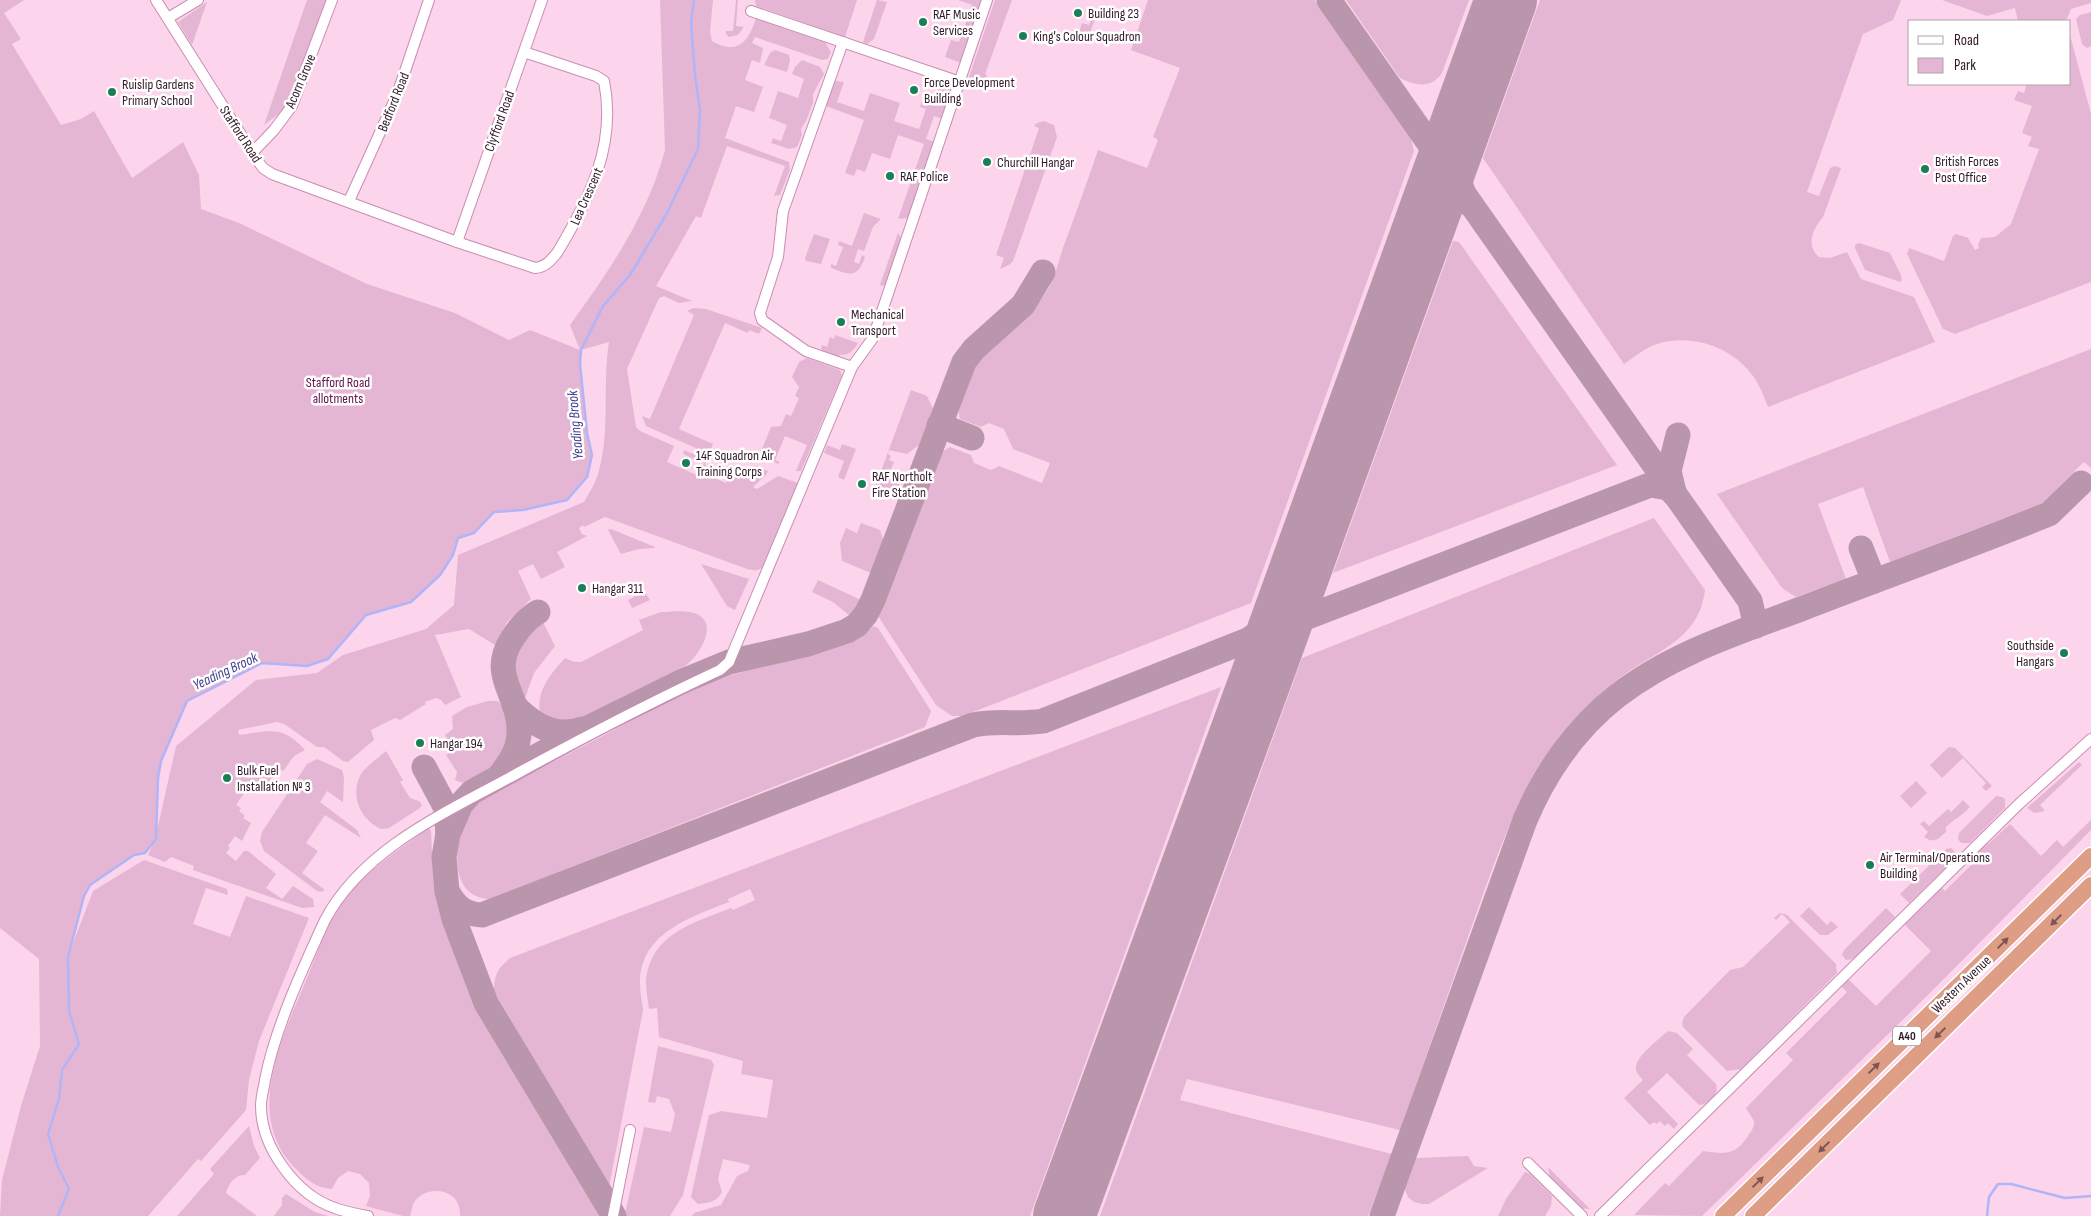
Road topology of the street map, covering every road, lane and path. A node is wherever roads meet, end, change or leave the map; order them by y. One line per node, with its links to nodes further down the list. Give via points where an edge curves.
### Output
1 (156, 0): 8 (street, Stafford Road)
2 (198, 0): 8 (street)
3 (332, 0): 12 (street, Acorn Grove, via 292,106)
4 (429, 0): 13 (street, Bedford Road, via 397,95)
5 (542, 0): 10 (street, Clyfford Road)
6 (987, 0): 11 (street)
7 (751, 11): 9 (street)
8 (168, 18): 12 (street, Stafford Road)
9 (843, 42): 11 (street); 15 (street, via 783,211 778,257 760,317 806,352)
10 (524, 52): 14 (street, Clyfford Road); 14 (street, Lea Crescent, via 604,81 607,125 601,166 566,238 549,262 541,267 535,268)
11 (960, 82): 15 (street, via 872,338)
12 (252, 152): 13 (street, Stafford Road, via 263,168 272,174)
13 (349, 201): 14 (street, Stafford Road)
14 (456, 242)
15 (852, 367): 21 (street, via 727,664 429,822 385,852 332,905 278,1033 261,1105 263,1126 281,1163 300,1186 334,1208)
16 (2091, 739): 24 (street, via 2019,804)
17 (2091, 856): 25 (highway, Western Avenue / A40, one-way to 17)
18 (2091, 885): 26 (highway, Western Avenue / A40, one-way to 26)
19 (630, 1130): 22 (street)
20 (1528, 1163): 23 (street)
21 (368, 1216)
22 (613, 1216)
23 (1582, 1216)
24 (1600, 1216)
25 (1723, 1216)
26 (1753, 1216)

